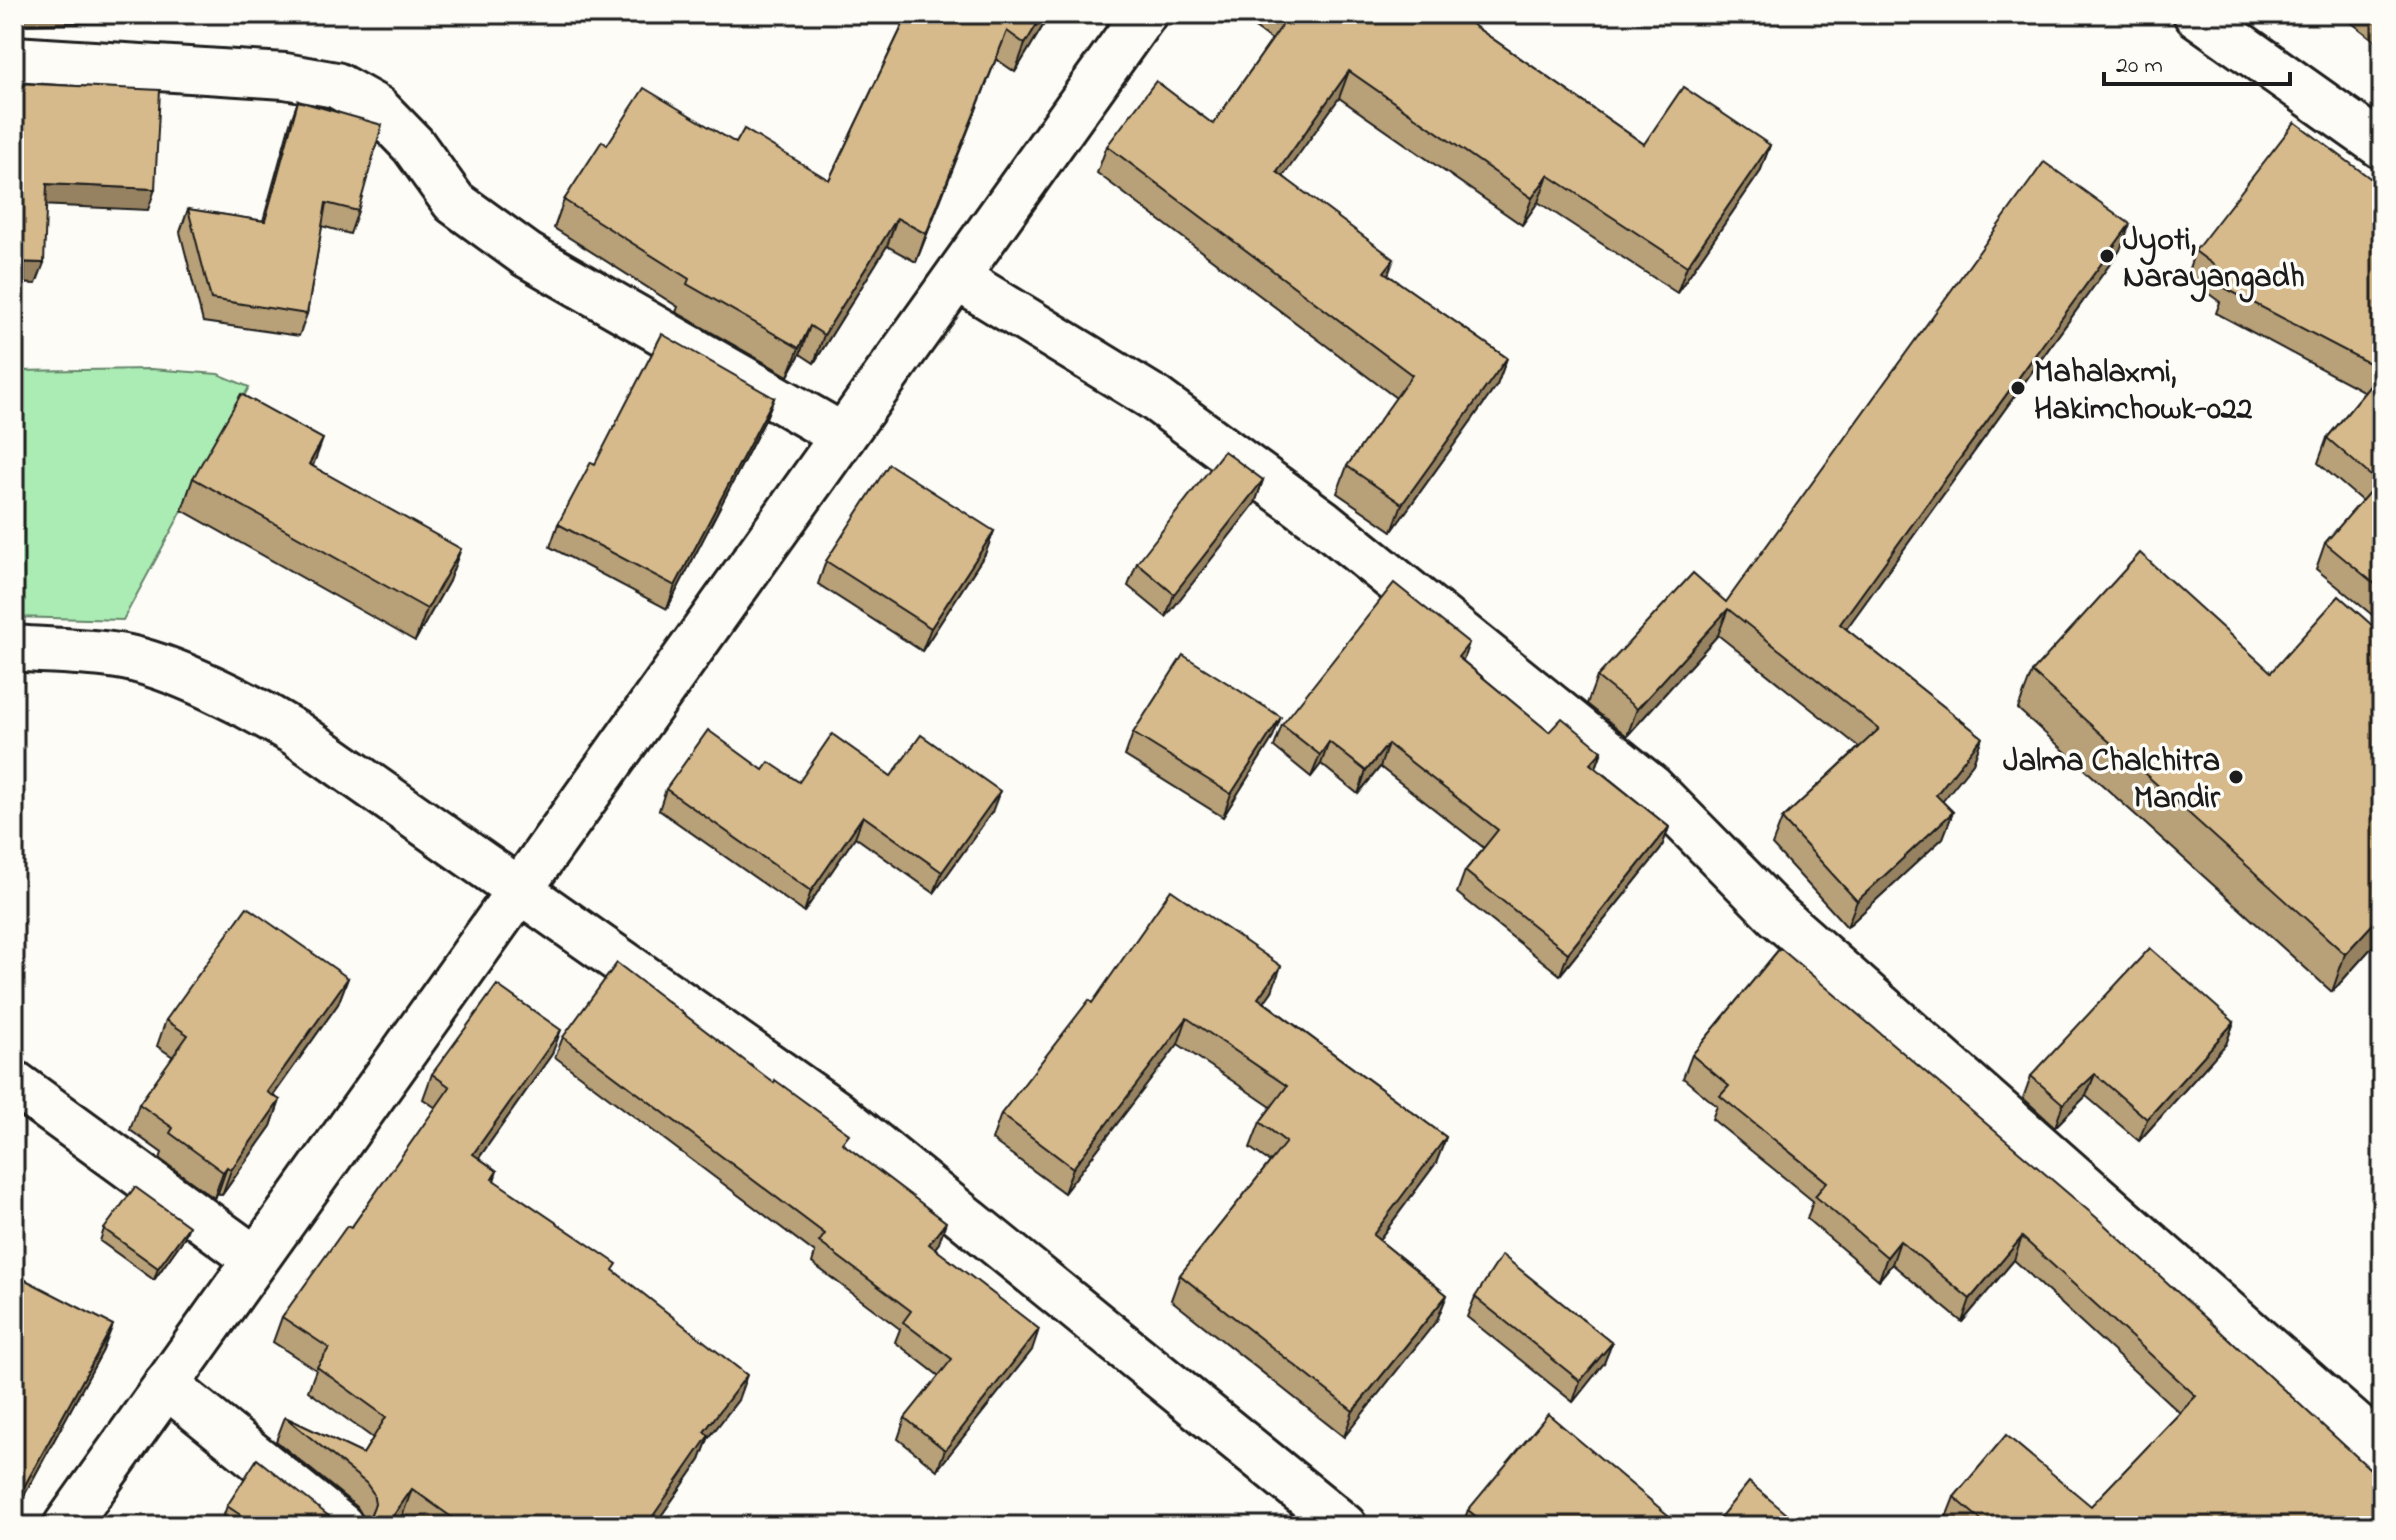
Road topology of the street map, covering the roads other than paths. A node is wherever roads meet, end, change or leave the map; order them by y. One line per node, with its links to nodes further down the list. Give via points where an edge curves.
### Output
1 (1144, 14): 5 (street)
2 (2196, 14): 4 (street)
3 (14, 59): 6 (street, via 285,76 336,85 377,108 413,145 454,202 527,255)
4 (2382, 146)
5 (959, 279): 6 (street); 12 (street, via 1166,406 1323,522 1651,787 1778,916)
6 (843, 436): 8 (street)
7 (14, 648): 8 (street, via 121,656 255,708)
8 (518, 890): 10 (street); 15 (street, via 835,1112)
9 (14, 1083): 10 (street)
10 (254, 1258): 11 (street)
11 (166, 1385): 13 (street); 14 (street)
12 (2382, 1449)
13 (66, 1526)
14 (341, 1526)
15 (1344, 1526)

